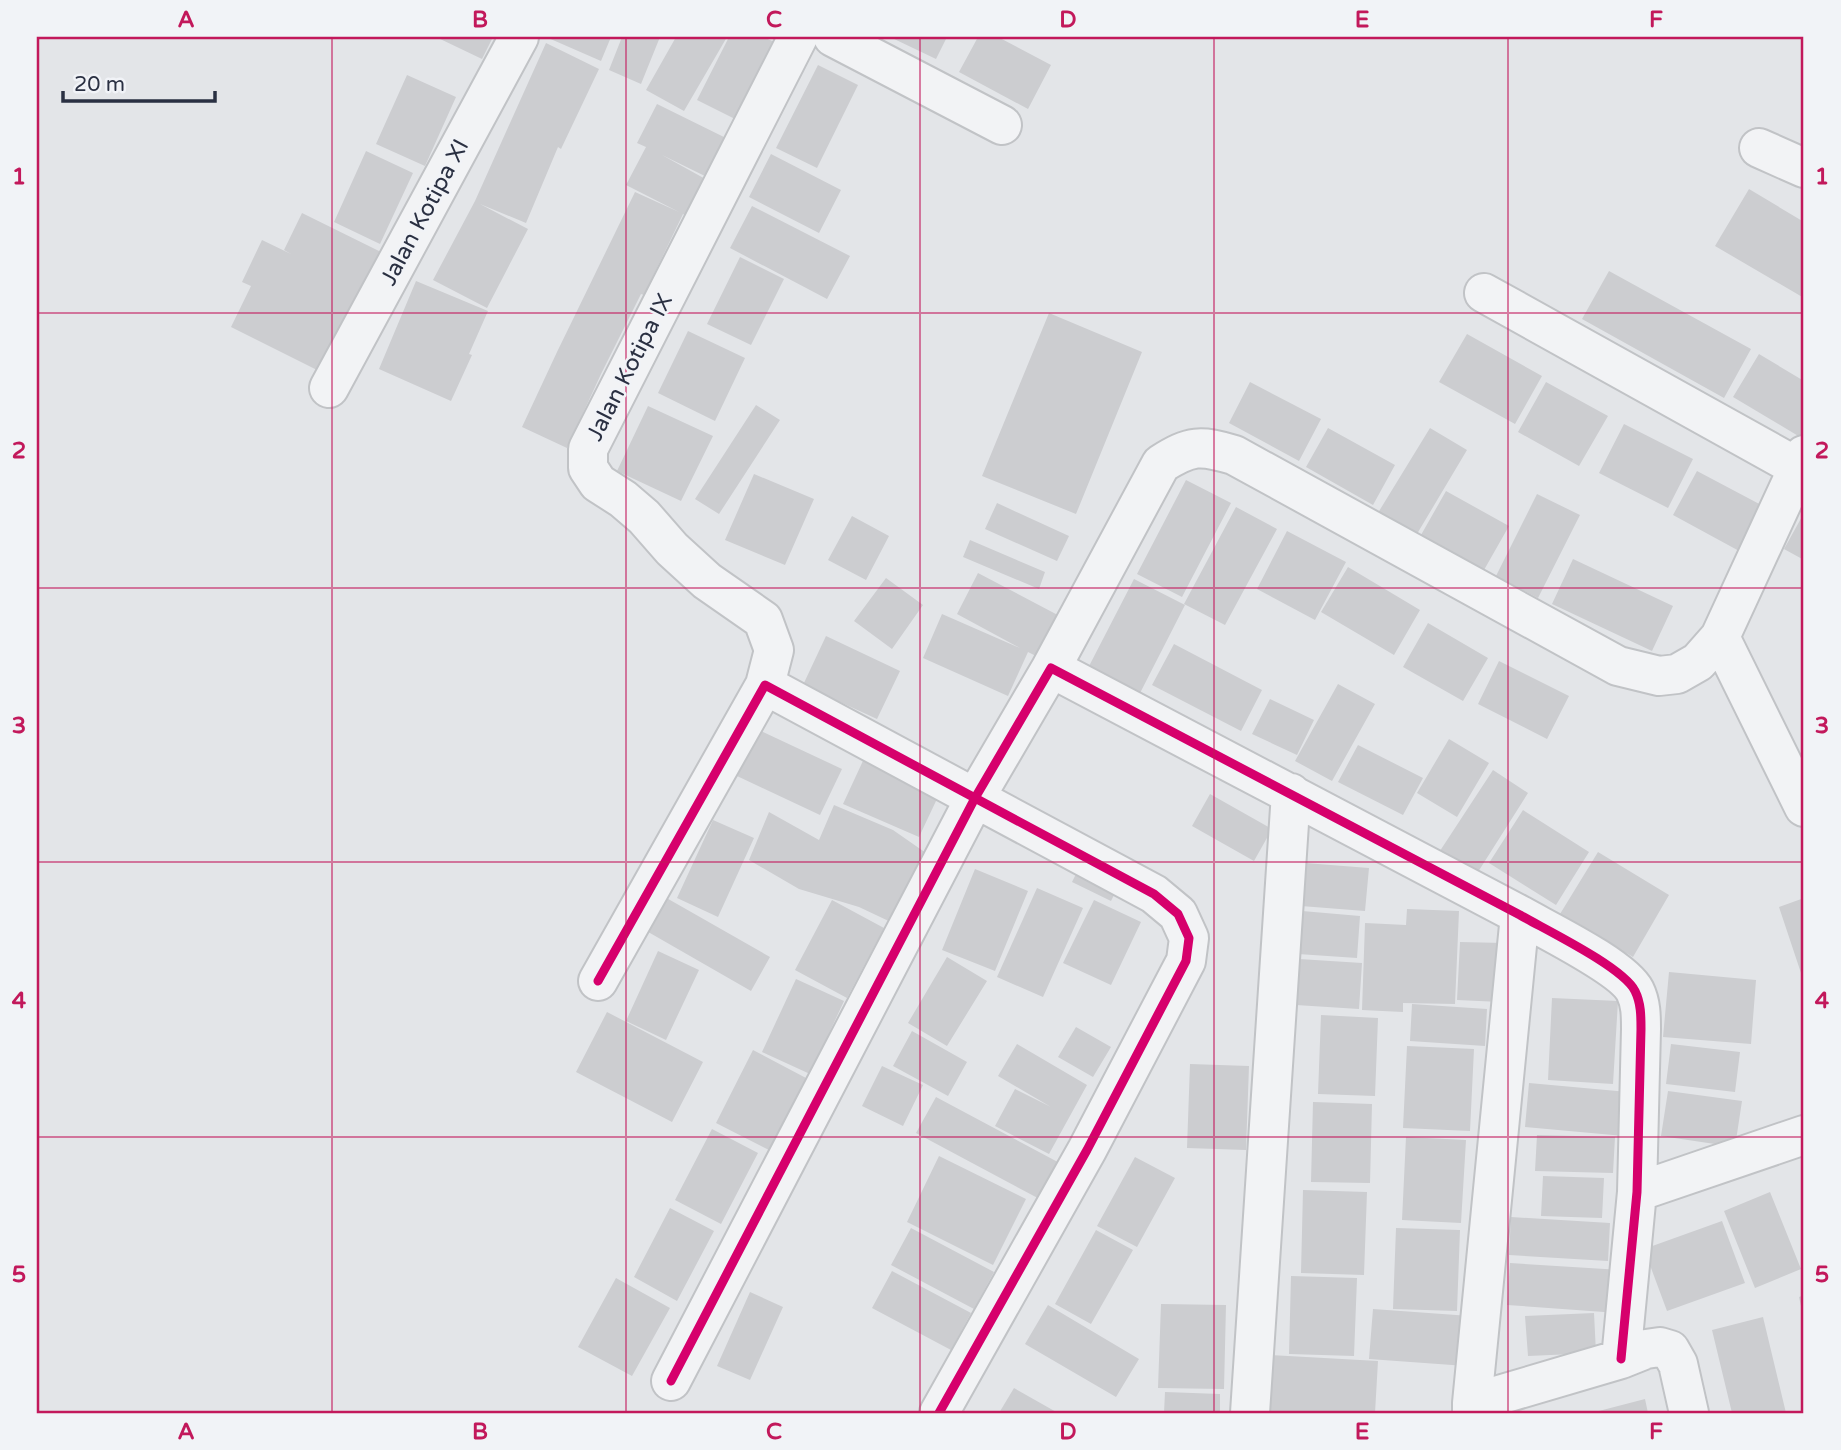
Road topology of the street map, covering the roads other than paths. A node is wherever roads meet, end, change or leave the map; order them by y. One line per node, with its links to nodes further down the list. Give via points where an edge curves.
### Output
1 (519, 37): 8 (street, Jalan Kotipa XI)
2 (798, 37): 12 (street, Jalan Kotipa IX, via 588,449 588,468 597,483 644,517 708,581 763,620 774,650)
3 (833, 37): 4 (street)
4 (1002, 125)
5 (1759, 148): 6 (street)
6 (1804, 168)
7 (1484, 293): 9 (street)
8 (330, 388)
9 (1800, 461): 10 (street)
10 (1709, 649): 11 (street, via 1677,674 1659,676 1618,666 1234,455 1209,448 1184,449 1161,464); 15 (street)
11 (1051, 668): 13 (street); 14 (street)
12 (765, 685): 14 (street); 17 (street, Jalan Kotipa IX)
13 (1291, 793): 16 (street); 24 (street)
14 (975, 798): 21 (street); 23 (street, via 1154,894 1178,914 1189,938 1186,961 1094,1138)
15 (1804, 807)
16 (1520, 915): 19 (street, via 1592,956 1634,988 1641,1029); 22 (street)
17 (598, 981)
18 (1804, 1135): 19 (street)
19 (1637, 1192): 20 (street)
20 (1621, 1359): 22 (street); 25 (street, via 1646,1349 1670,1350 1678,1364)
21 (671, 1381)
22 (1472, 1408)
23 (939, 1413)
24 (1250, 1413)
25 (1689, 1413)

